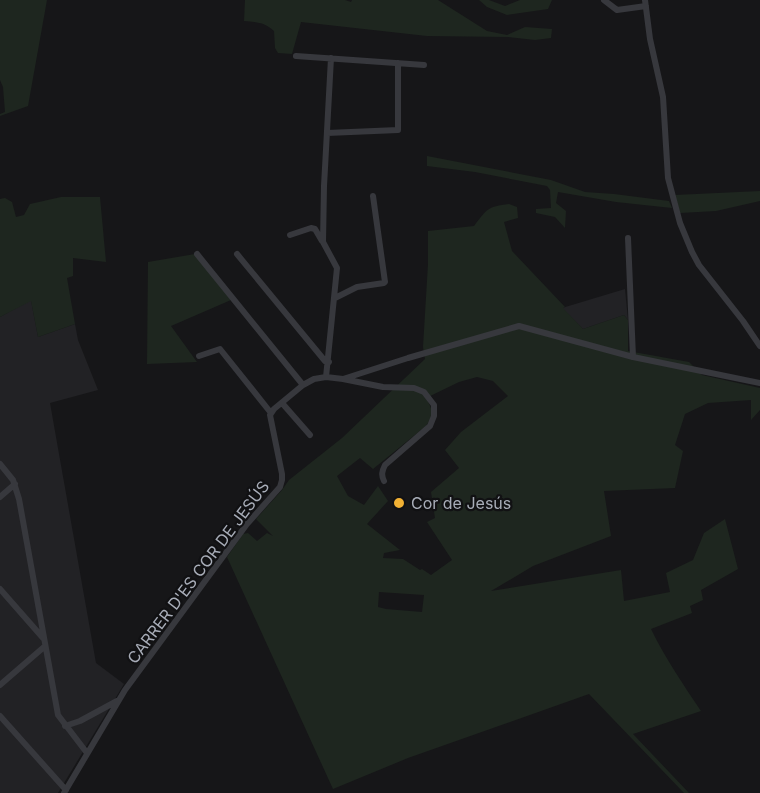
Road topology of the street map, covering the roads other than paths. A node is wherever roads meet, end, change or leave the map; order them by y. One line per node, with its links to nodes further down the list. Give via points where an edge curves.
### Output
1 (604, 0): 2 (street, via 617,10)
2 (646, 3): 15 (street, via 663,97 668,178 680,224 699,265)
3 (296, 56): 4 (street)
4 (331, 58): 5 (street); 7 (street)
5 (399, 63): 6 (street); 7 (street, via 398,130)
6 (424, 65)
7 (327, 133): 11 (street)
8 (373, 196): 14 (street, via 385,282 357,287)
9 (290, 235): 11 (street, via 311,228)
10 (628, 238): 17 (street)
11 (322, 242): 14 (street, via 337,268)
12 (197, 254): 22 (street)
13 (237, 254): 18 (street)
14 (335, 298): 18 (street)
15 (760, 346)
16 (199, 356): 24 (street, via 220,349)
17 (633, 357): 20 (street, via 519,326); 21 (street)
18 (328, 362): 19 (street)
19 (326, 377): 20 (street); 22 (street)
20 (343, 379): 27 (street, via 414,388 424,392 434,405 430,426 385,465)
21 (760, 384)
22 (303, 385): 23 (street)
23 (282, 403): 24 (street); 25 (street)
24 (271, 413): 36 (street, CARRER D'ES COR DE JESÚS, via 282,474 280,487 247,524)
25 (310, 435)
26 (0, 464): 28 (street)
27 (384, 482)
28 (15, 484): 29 (street); 31 (street)
29 (0, 497)
30 (0, 589): 32 (street)
31 (38, 608): 32 (street); 33 (street)
32 (24, 616): 33 (street)
33 (43, 639): 34 (street)
34 (44, 647): 35 (street); 38 (street, via 58,715)
35 (0, 685)
36 (118, 701): 38 (street); 39 (street, CARRER D'ES COR DE JESÚS)
37 (0, 716): 40 (street)
38 (65, 726): 39 (street)
39 (87, 753): 40 (street, CARRER D'ES COR DE JESÚS)
40 (65, 792)

